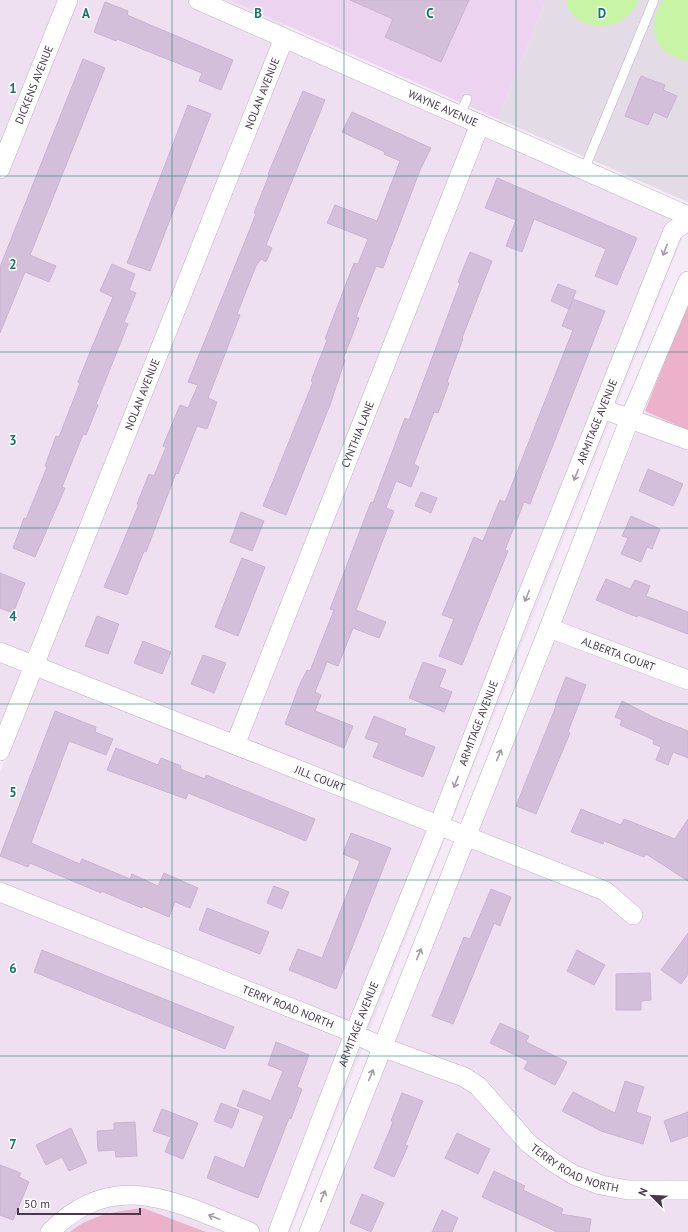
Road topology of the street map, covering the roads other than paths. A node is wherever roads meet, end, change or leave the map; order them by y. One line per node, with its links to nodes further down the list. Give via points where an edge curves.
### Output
1 (68, 0): 6 (street, DICKENS AVENUE)
2 (198, 0): 4 (street, WAYNE AVENUE)
3 (654, 0): 7 (lane)
4 (284, 38): 5 (street, WAYNE AVENUE, via 463,107); 16 (street, NOLAN AVENUE)
5 (480, 124): 7 (street, WAYNE AVENUE); 18 (street, CYNTHIA LANE)
6 (0, 168)
7 (584, 170): 8 (street, WAYNE AVENUE)
8 (688, 216)
9 (688, 221): 11 (street, ARMITAGE AVENUE, one-way to 11, via 673,231)
10 (688, 281): 12 (street)
11 (603, 409): 12 (street); 20 (street, ARMITAGE AVENUE, one-way to 20, via 522,609)
12 (630, 418): 13 (street); 14 (street)
13 (688, 440)
14 (549, 628): 17 (street, ALBERTA COURT); 21 (street, one-way to 14)
15 (0, 652): 16 (street, JILL COURT)
16 (34, 665): 18 (street, JILL COURT); 19 (street, NOLAN AVENUE)
17 (688, 680)
18 (235, 745): 20 (street, JILL COURT)
19 (0, 751)
20 (439, 825): 21 (street, JILL COURT); 24 (street, ARMITAGE AVENUE)
21 (466, 836): 23 (street, JILL COURT, via 605,891); 25 (street, one-way to 21)
22 (0, 892): 24 (street, TERRY ROAD NORTH)
23 (633, 915)
24 (354, 1034): 25 (street, TERRY ROAD NORTH); 29 (street, ARMITAGE AVENUE)
25 (382, 1047): 26 (street, TERRY ROAD NORTH, via 457,1074 478,1086 528,1143 574,1175 628,1190); 30 (street, one-way to 25)
26 (688, 1190)
27 (50, 1232): 28 (street, one-way to 27, via 168,1200 133,1194 97,1200 77,1209)
28 (250, 1232)
29 (278, 1232)
30 (309, 1232)

